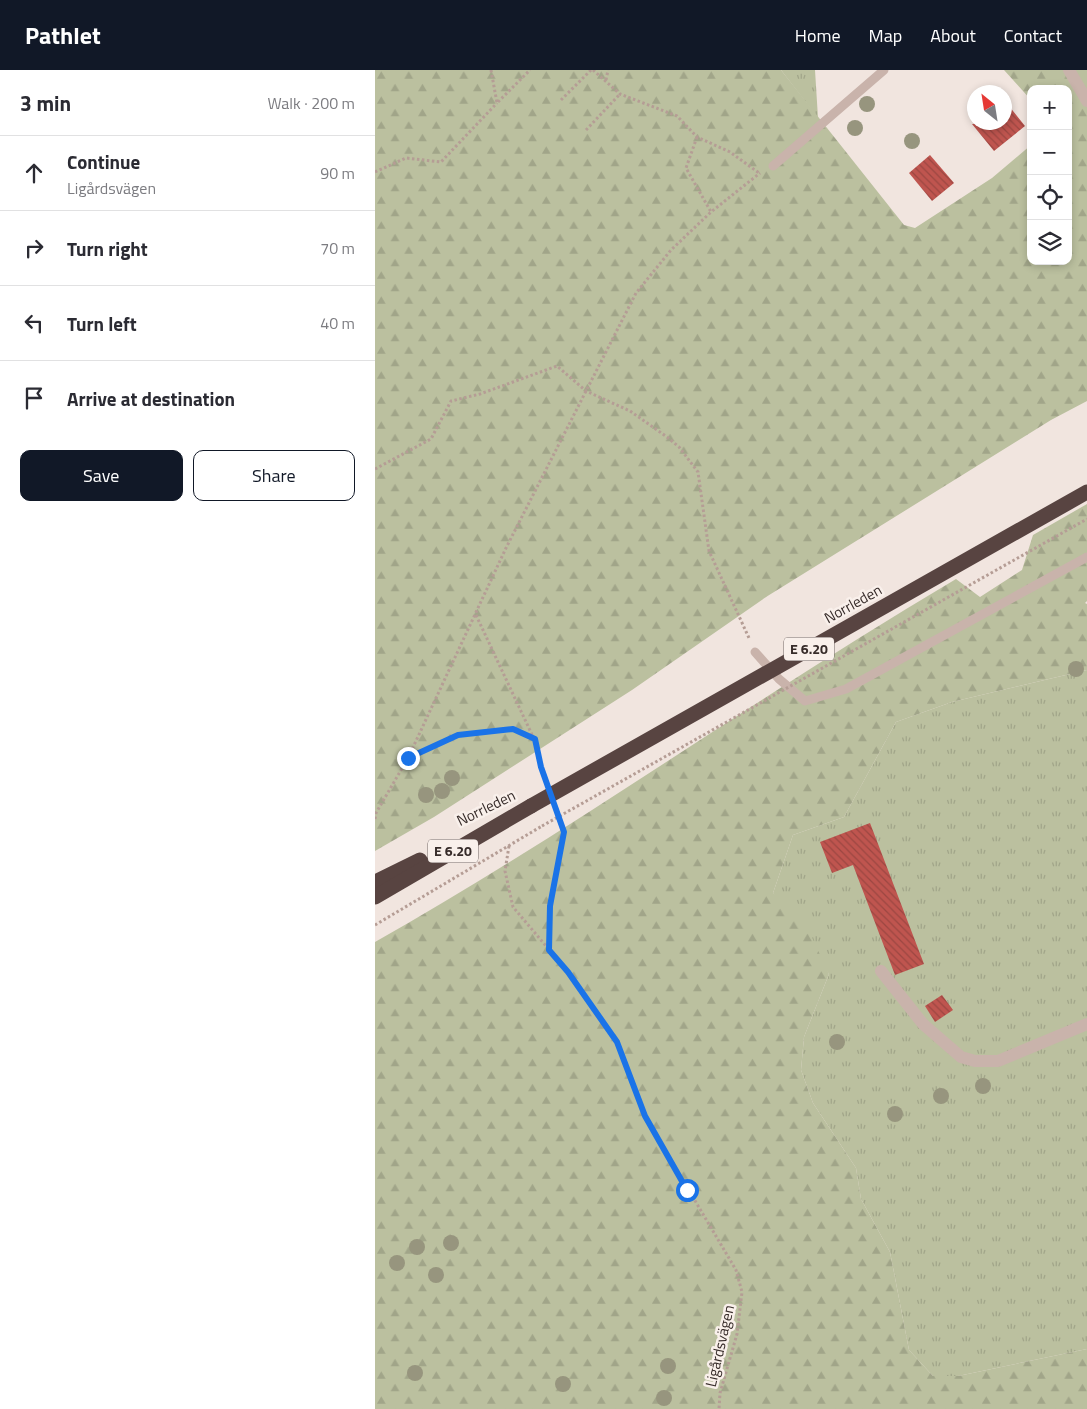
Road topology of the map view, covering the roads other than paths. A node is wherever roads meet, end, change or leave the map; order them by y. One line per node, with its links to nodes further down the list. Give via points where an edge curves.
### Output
1 (884, 70): 4 (lane)
2 (1069, 70): 3 (street)
3 (1087, 101)
4 (773, 166)
5 (1087, 492): 8 (highway, Norrleden / E 6.20, bridge)
6 (1087, 557): 7 (lane, via 846,689 805,701)
7 (755, 652)
8 (531, 806): 9 (highway, Norrleden / E 6.20); 10 (highway, Norrleden / E 6.20)
9 (375, 882)
10 (375, 897)
11 (881, 971): 12 (street, via 923,1024 961,1057 975,1061 998,1061)
12 (1087, 1024)

